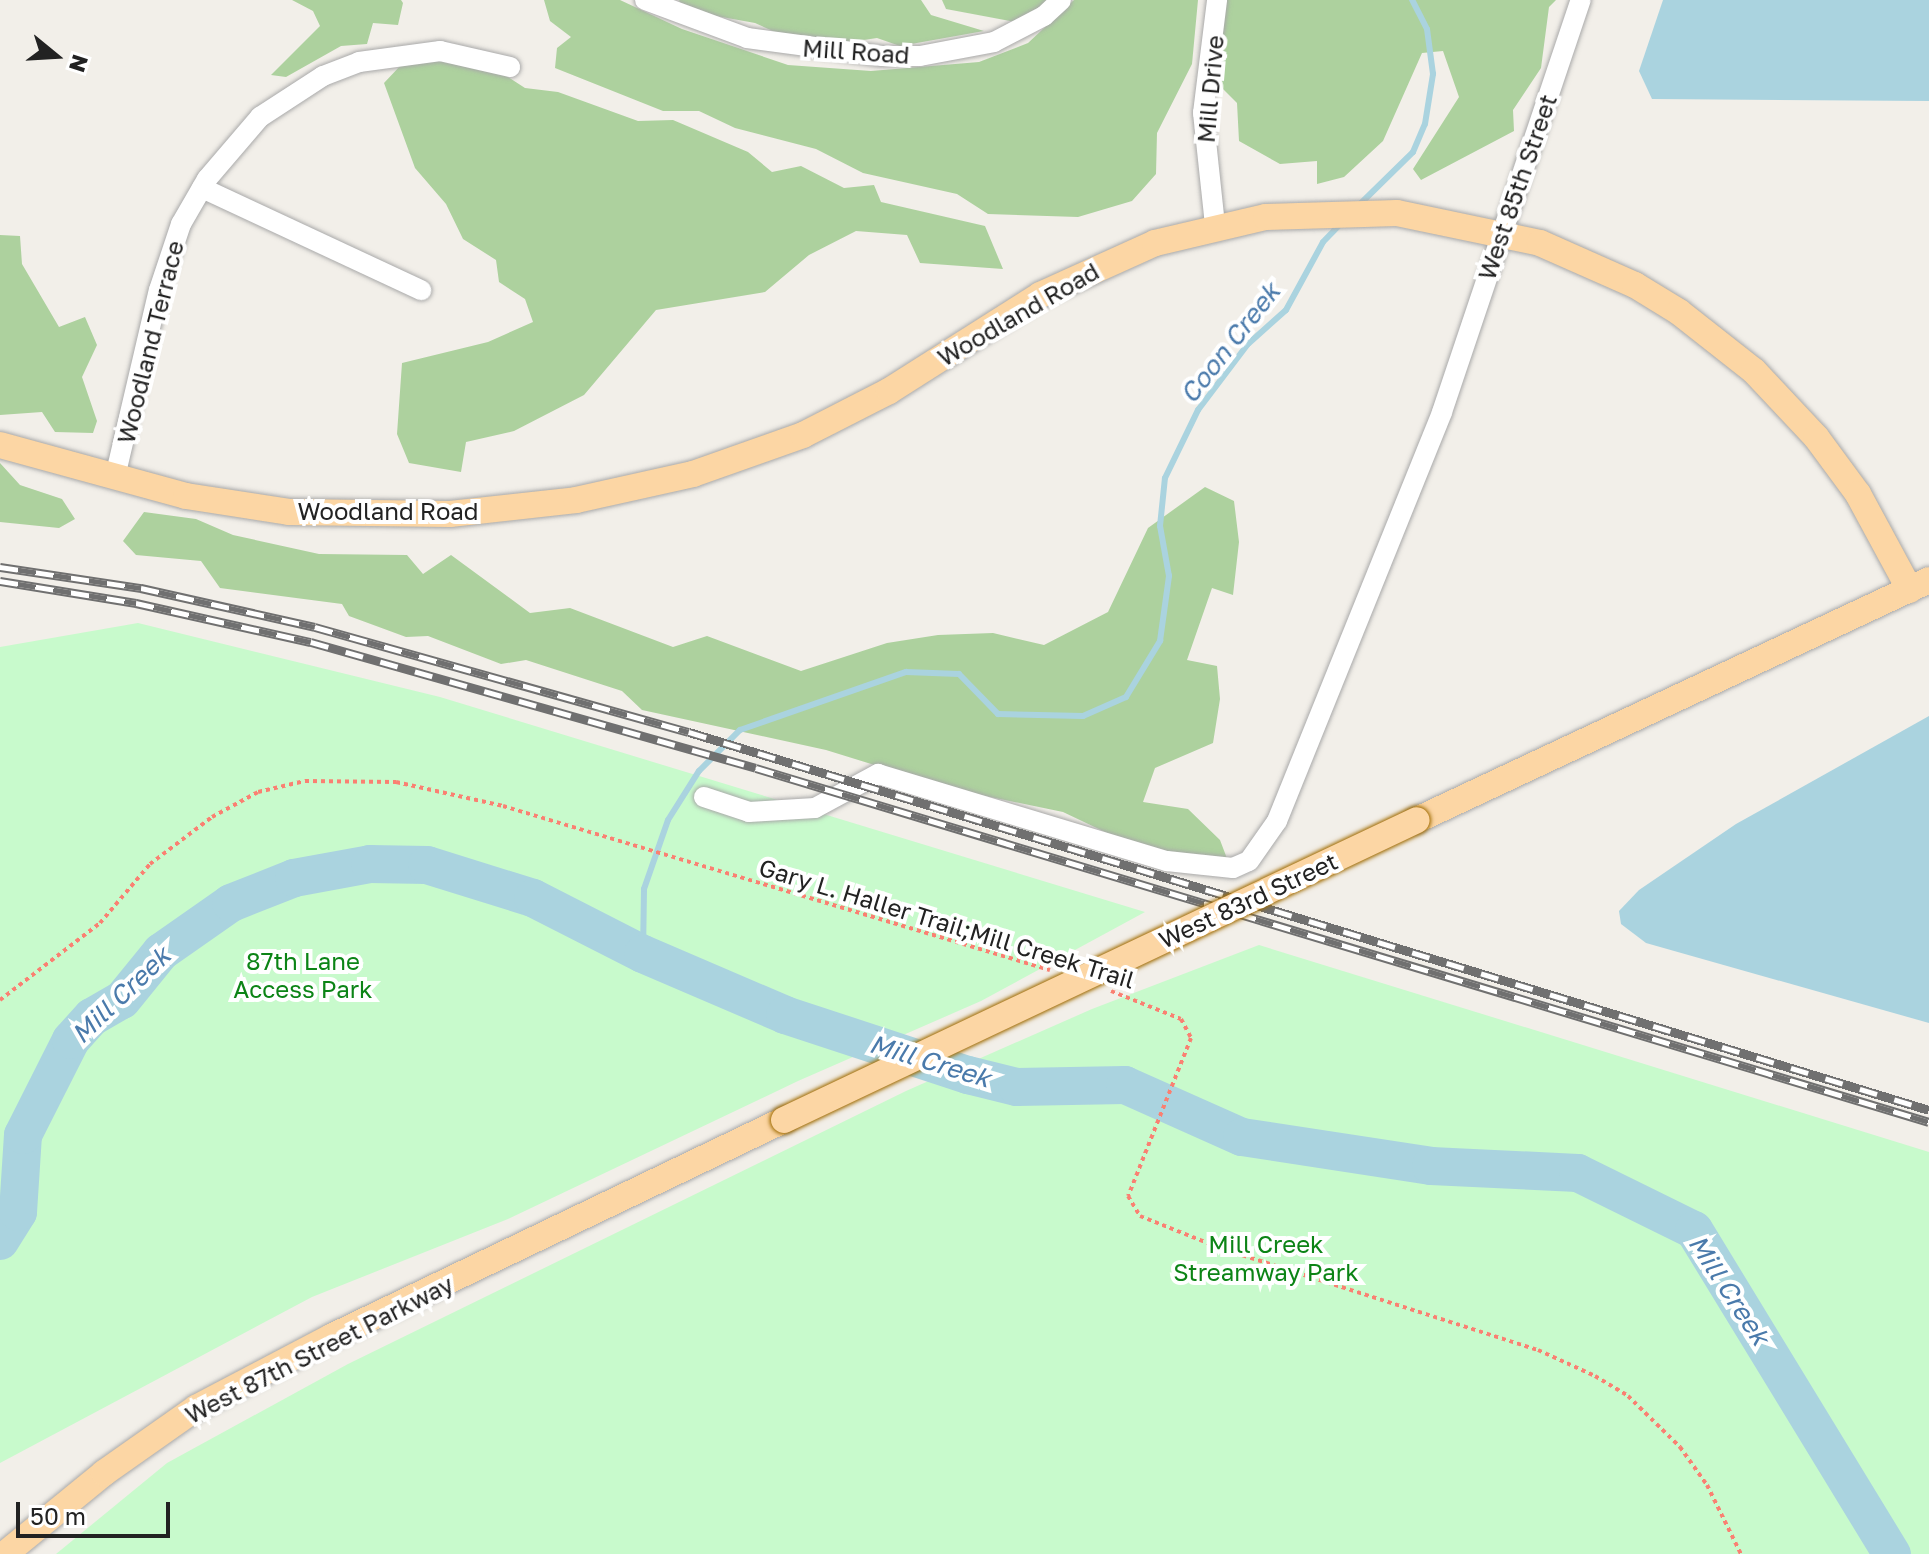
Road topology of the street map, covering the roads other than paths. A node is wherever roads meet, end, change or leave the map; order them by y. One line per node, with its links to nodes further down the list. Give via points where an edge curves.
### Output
1 (645, 0): 2 (street, Mill Road, via 747,38 920,56 994,42 1044,16)
2 (1061, 0)
3 (1217, 0): 7 (street, Mill Drive, via 1203,113)
4 (1581, 0): 8 (street, West 85th Street)
5 (510, 67): 6 (street, Woodland Terrace, via 440,51 359,62 323,76 260,117)
6 (202, 188): 9 (street); 11 (street, Woodland Terrace, via 181,224 159,290)
7 (1215, 225): 8 (main road, Woodland Road, via 1343,211 1420,216); 11 (main road, Woodland Road, via 1086,271 815,429 722,465 635,488 514,509 351,515 210,501)
8 (1502, 232): 12 (main road, Woodland Road, via 1581,259 1650,293 1754,371 1839,466); 13 (street, West 85th Street, via 1451,372 1442,412 1277,821 1249,861 1233,868 1167,861 878,774 864,778 843,796 802,810 749,812)
9 (421, 290)
10 (0, 445): 11 (main road, Woodland Road)
11 (115, 477)
12 (1919, 585): 14 (main road, West 83rd Street, bridge)
13 (704, 797)
14 (570, 1225): 15 (main road, West 87th Street Parkway, via 331,1337 196,1408 104,1473)
15 (5, 1554)

